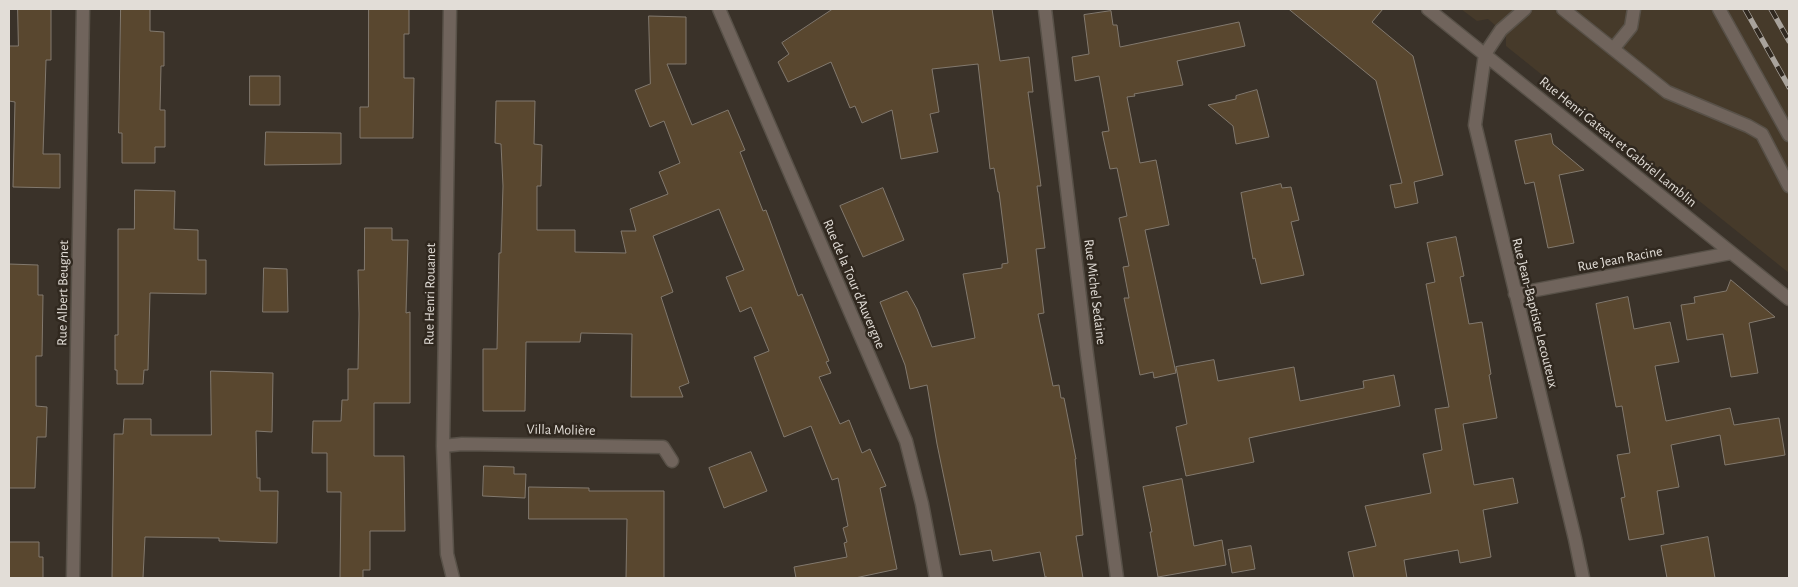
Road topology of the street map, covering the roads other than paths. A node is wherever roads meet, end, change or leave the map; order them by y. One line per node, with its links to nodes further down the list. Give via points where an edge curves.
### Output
1 (82, 9): 19 (street, Rue Albert Beugnet)
2 (450, 9): 17 (street, Rue Henri Rouanet)
3 (719, 9): 21 (street, Rue de la Tour d'Auvergne, via 906,441)
4 (1044, 9): 22 (street, Rue Michel Sedaine)
5 (1428, 9): 11 (street, Rue Henri Gateau et Gabriel Lamblin)
6 (1525, 9): 11 (street, via 1500,30)
7 (1563, 9): 10 (street)
8 (1634, 9): 10 (street, via 1632,27)
9 (1718, 9): 12 (street)
10 (1613, 50): 13 (street, via 1667,92 1762,134)
11 (1485, 54): 14 (street, Rue Henri Gateau et Gabriel Lamblin); 15 (street, Rue Jean-Baptiste Lecouteux, via 1474,125)
12 (1789, 135)
13 (1789, 186)
14 (1732, 253): 15 (street, Rue Jean Racine); 16 (street, Rue Henri Gateau et Gabriel Lamblin)
15 (1515, 294): 23 (street, Rue Jean-Baptiste Lecouteux)
16 (1789, 297)
17 (443, 446): 18 (street, Villa Molière, via 663,447); 20 (street, Rue Henri Rouanet, via 447,554)
18 (672, 461)
19 (73, 578)
20 (452, 578)
21 (936, 578)
22 (1117, 578)
23 (1583, 578)

